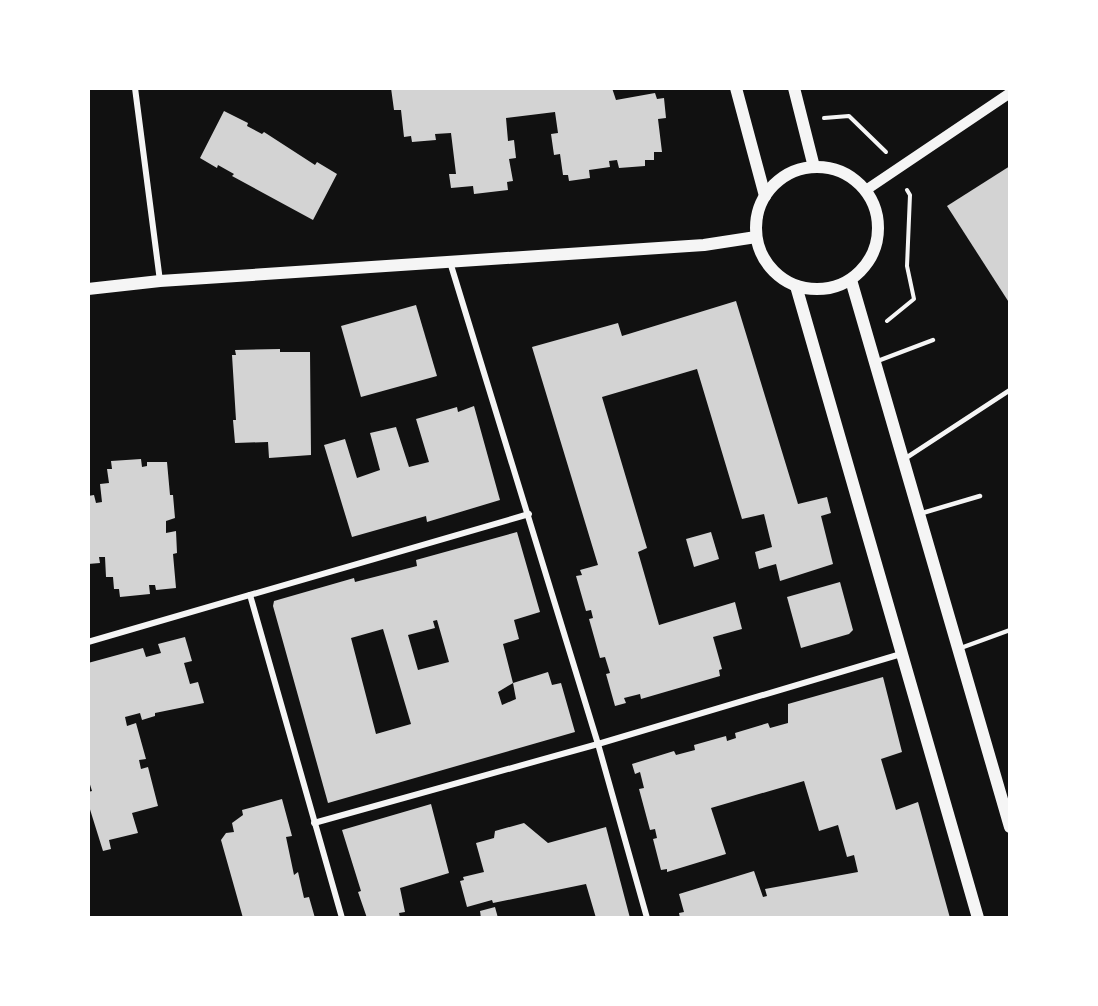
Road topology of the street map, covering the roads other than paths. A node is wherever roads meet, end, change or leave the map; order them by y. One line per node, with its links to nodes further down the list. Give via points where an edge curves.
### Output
1 (135, 88): 11 (street)
2 (736, 88): 7 (main road)
3 (794, 88): 5 (main road)
4 (1010, 93): 6 (street)
5 (814, 167): 6 (main road, via 833,168); 7 (main road, via 795,171 778,181)
6 (866, 190): 10 (main road, via 875,206 878,242 872,258)
7 (765, 196): 8 (main road, via 757,216)
8 (756, 237): 9 (main road, via 704,245); 12 (main road, via 767,264)
9 (450, 261): 11 (main road); 19 (street)
10 (851, 280): 12 (main road, via 823,290); 15 (main road)
11 (160, 281): 13 (main road)
12 (796, 286): 25 (main road)
13 (88, 289)
14 (933, 340): 15 (lane)
15 (875, 362): 17 (main road)
16 (1010, 390): 17 (lane)
17 (903, 459): 20 (main road)
18 (980, 496): 20 (lane)
19 (529, 514): 21 (street); 26 (street)
20 (920, 514): 24 (main road)
21 (250, 595): 23 (street); 27 (street)
22 (1010, 630): 24 (lane)
23 (88, 642)
24 (958, 649): 28 (main road)
25 (901, 654): 26 (street); 31 (main road)
26 (598, 744): 27 (street); 30 (street)
27 (314, 823): 29 (street)
28 (1010, 827)
29 (342, 918)
30 (647, 918)
31 (978, 918)

